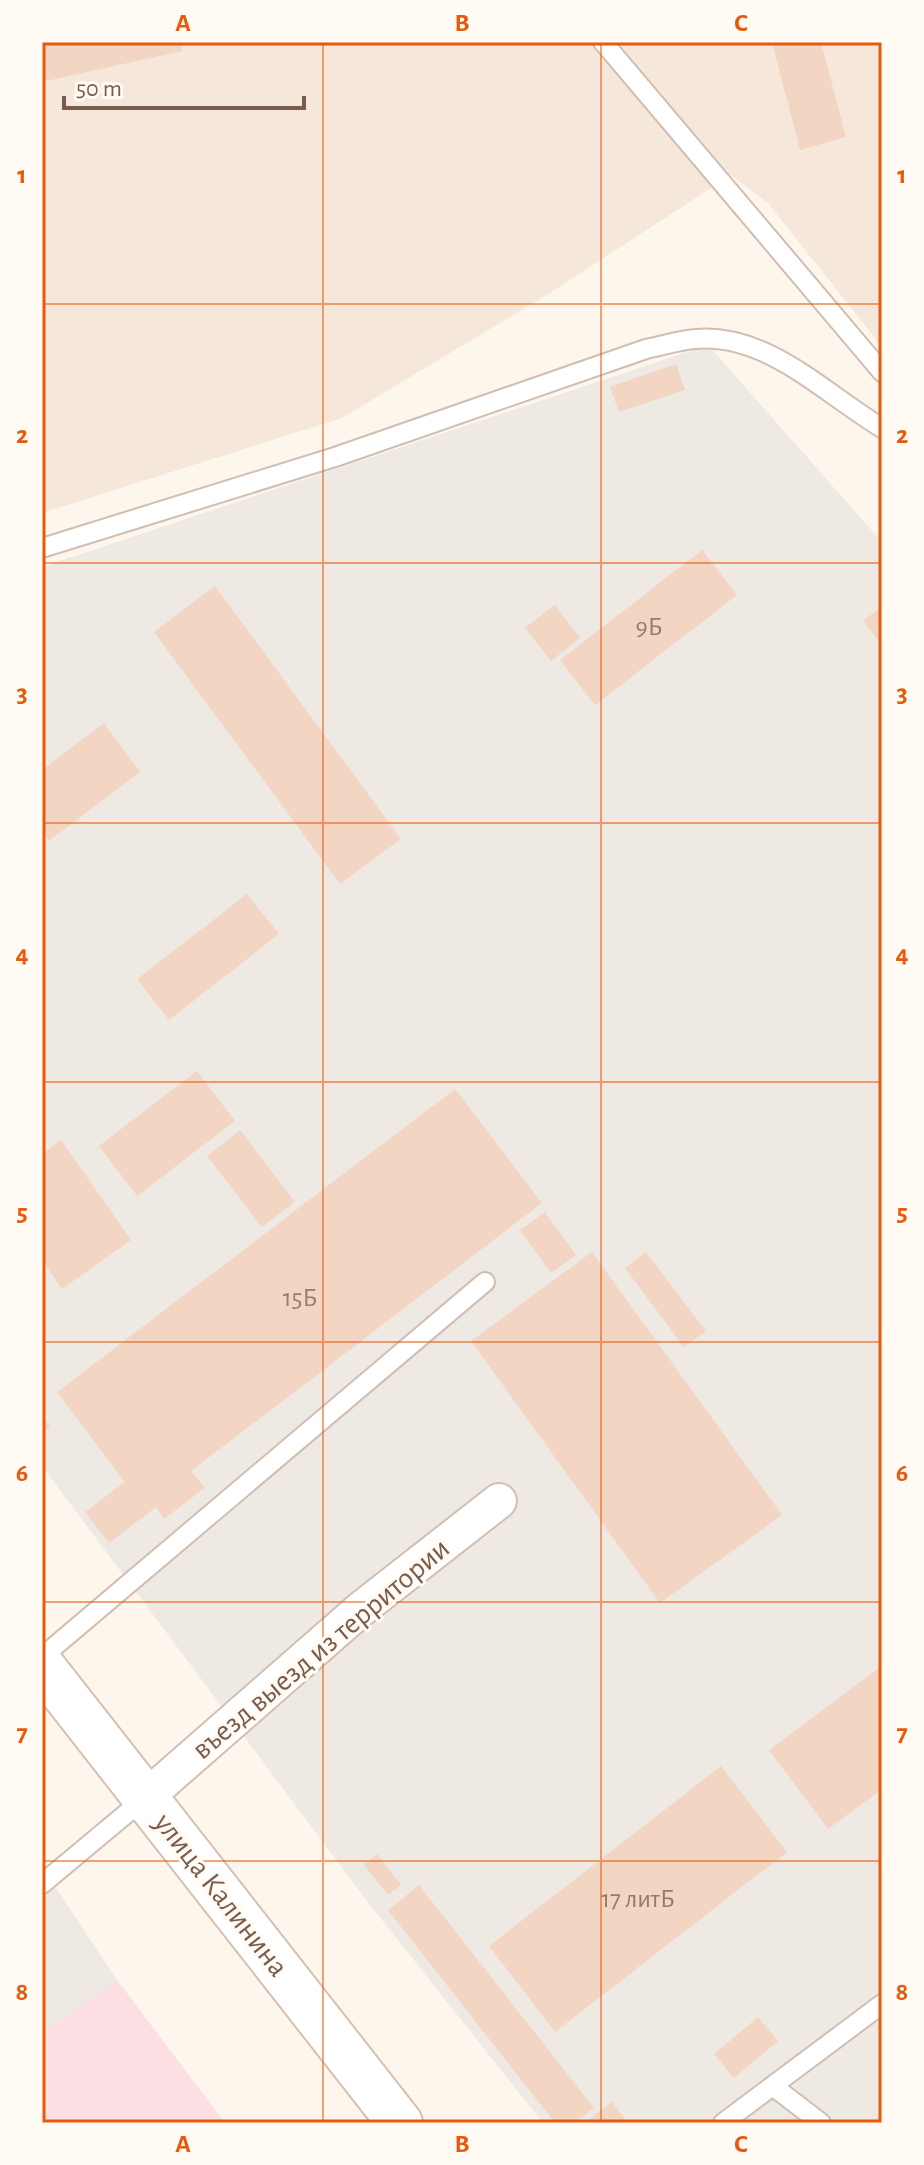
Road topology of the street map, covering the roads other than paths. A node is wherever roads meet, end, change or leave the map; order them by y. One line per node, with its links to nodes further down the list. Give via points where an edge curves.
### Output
1 (603, 42): 2 (lane)
2 (882, 372)
3 (882, 428): 4 (lane, via 770,354 736,341 696,338 646,349 335,457)
4 (42, 548)
5 (485, 1282): 7 (lane)
6 (499, 1501): 9 (street, въезд выезд из территории, via 361,1609)
7 (42, 1657)
8 (42, 1666): 9 (main road, улица Калинина)
9 (145, 1798): 10 (lane); 13 (main road, улица Калинина)
10 (42, 1884)
11 (882, 2004): 12 (lane)
12 (774, 2087): 14 (lane); 15 (lane)
13 (400, 2123)
14 (723, 2123)
15 (821, 2123)

